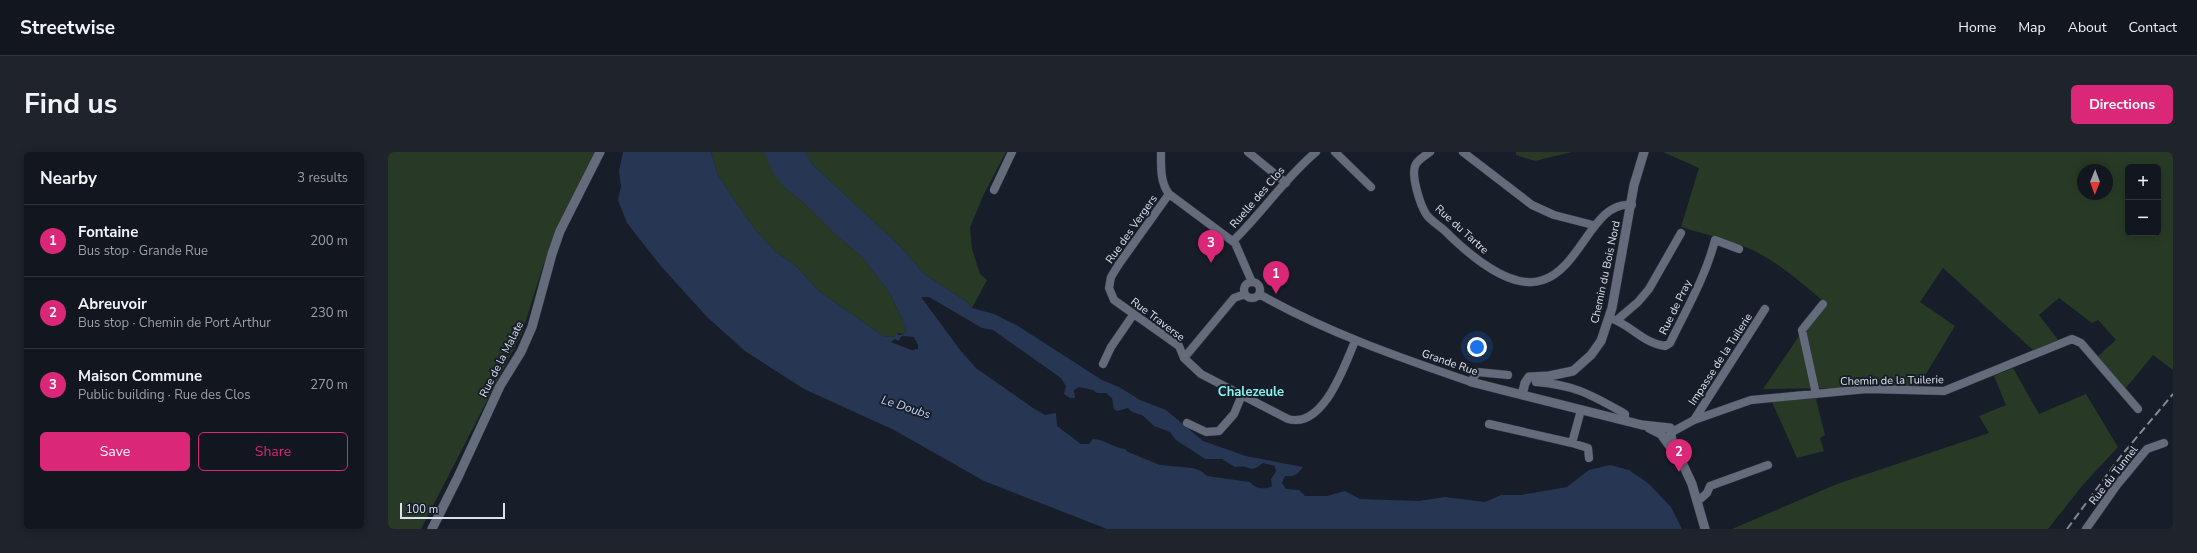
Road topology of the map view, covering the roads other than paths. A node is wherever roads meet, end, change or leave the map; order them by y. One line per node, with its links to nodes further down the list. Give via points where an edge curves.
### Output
1 (600, 152): 48 (street, Rue de la Malate, via 560,232 532,327 521,352 500,386)
2 (1012, 152): 12 (street)
3 (1161, 152): 13 (street, via 1163,183)
4 (1248, 152): 10 (street)
5 (1316, 152): 10 (street, Ruelle des Clos, via 1297,168)
6 (1335, 152): 11 (street)
7 (1430, 152): 15 (street, Rue du Tartre, via 1417,163 1414,178 1426,214 1468,253 1511,278 1528,282 1543,281 1558,272 1572,259)
8 (1463, 152): 15 (street, via 1532,205 1554,215)
9 (1644, 152): 14 (street, Chemin du Bois Nord, via 1634,185)
10 (1286, 183): 17 (street, Ruelle des Clos)
11 (1371, 187)
12 (994, 190)
13 (1169, 194): 17 (street); 22 (street, Rue des Vergers, via 1111,277 1109,288)
14 (1632, 205): 15 (street, Rue du Tartre, via 1619,204 1613,207); 26 (street, Chemin du Bois Nord)
15 (1593, 225)
16 (1681, 233): 26 (street, via 1649,289 1638,302)
17 (1233, 241): 19 (street, via 1239,249)
18 (1739, 249): 26 (street, Rue de Pray, via 1715,240 1701,278 1670,343 1665,346 1648,340)
19 (1252, 282): 20 (street, via 1245,285); 21 (street, via 1259,286)
20 (1245, 294): 21 (street, via 1253,298); 28 (street, via 1234,298)
21 (1259, 294): 27 (street, Grande Rue)
22 (1114, 300): 25 (street, Rue Traverse)
23 (1823, 304): 33 (street, via 1802,330)
24 (1765, 309): 39 (street, Impasse de la Tuilerie)
25 (1133, 315): 28 (street, Rue Traverse, via 1179,346); 29 (street, via 1111,347)
26 (1613, 319): 35 (street, Chemin du Bois Nord, via 1601,341 1585,361 1568,373 1529,377)
27 (1354, 341): 31 (street, Grande Rue); 34 (street, Rue Traverse, via 1339,380 1314,415 1305,420 1288,419)
28 (1184, 358): 34 (street, Rue Traverse, via 1201,374)
29 (1104, 364)
30 (1508, 375): 31 (street, via 1477,372)
31 (1471, 382): 35 (street, Grande Rue)
32 (1536, 382): 38 (street, via 1566,385 1586,391 1620,411)
33 (1816, 394): 36 (street, Chemin de la Tuilerie, via 1867,389 1944,391 2072,339 2081,343); 39 (street, Chemin de la Tuilerie, via 1751,400)
34 (1242, 395): 40 (street, via 1234,414 1219,431 1206,432)
35 (1522, 395): 37 (street, Grande Rue)
36 (2138, 409)
37 (1581, 410): 38 (street, Grande Rue); 43 (street)
38 (1626, 420): 42 (street, Grande Rue)
39 (1690, 422): 42 (street, Chemin de la Tuilerie)
40 (1187, 423)
41 (1489, 424): 43 (street)
42 (1666, 432): 47 (street)
43 (1572, 443): 45 (street, via 1588,448)
44 (2164, 443): 50 (street, Rue du Tunnel, via 2147,449 2117,485)
45 (1589, 458)
46 (1768, 465): 47 (street, via 1710,486)
47 (1698, 500): 49 (street)
48 (432, 529)
49 (1705, 529)
50 (2086, 529)

